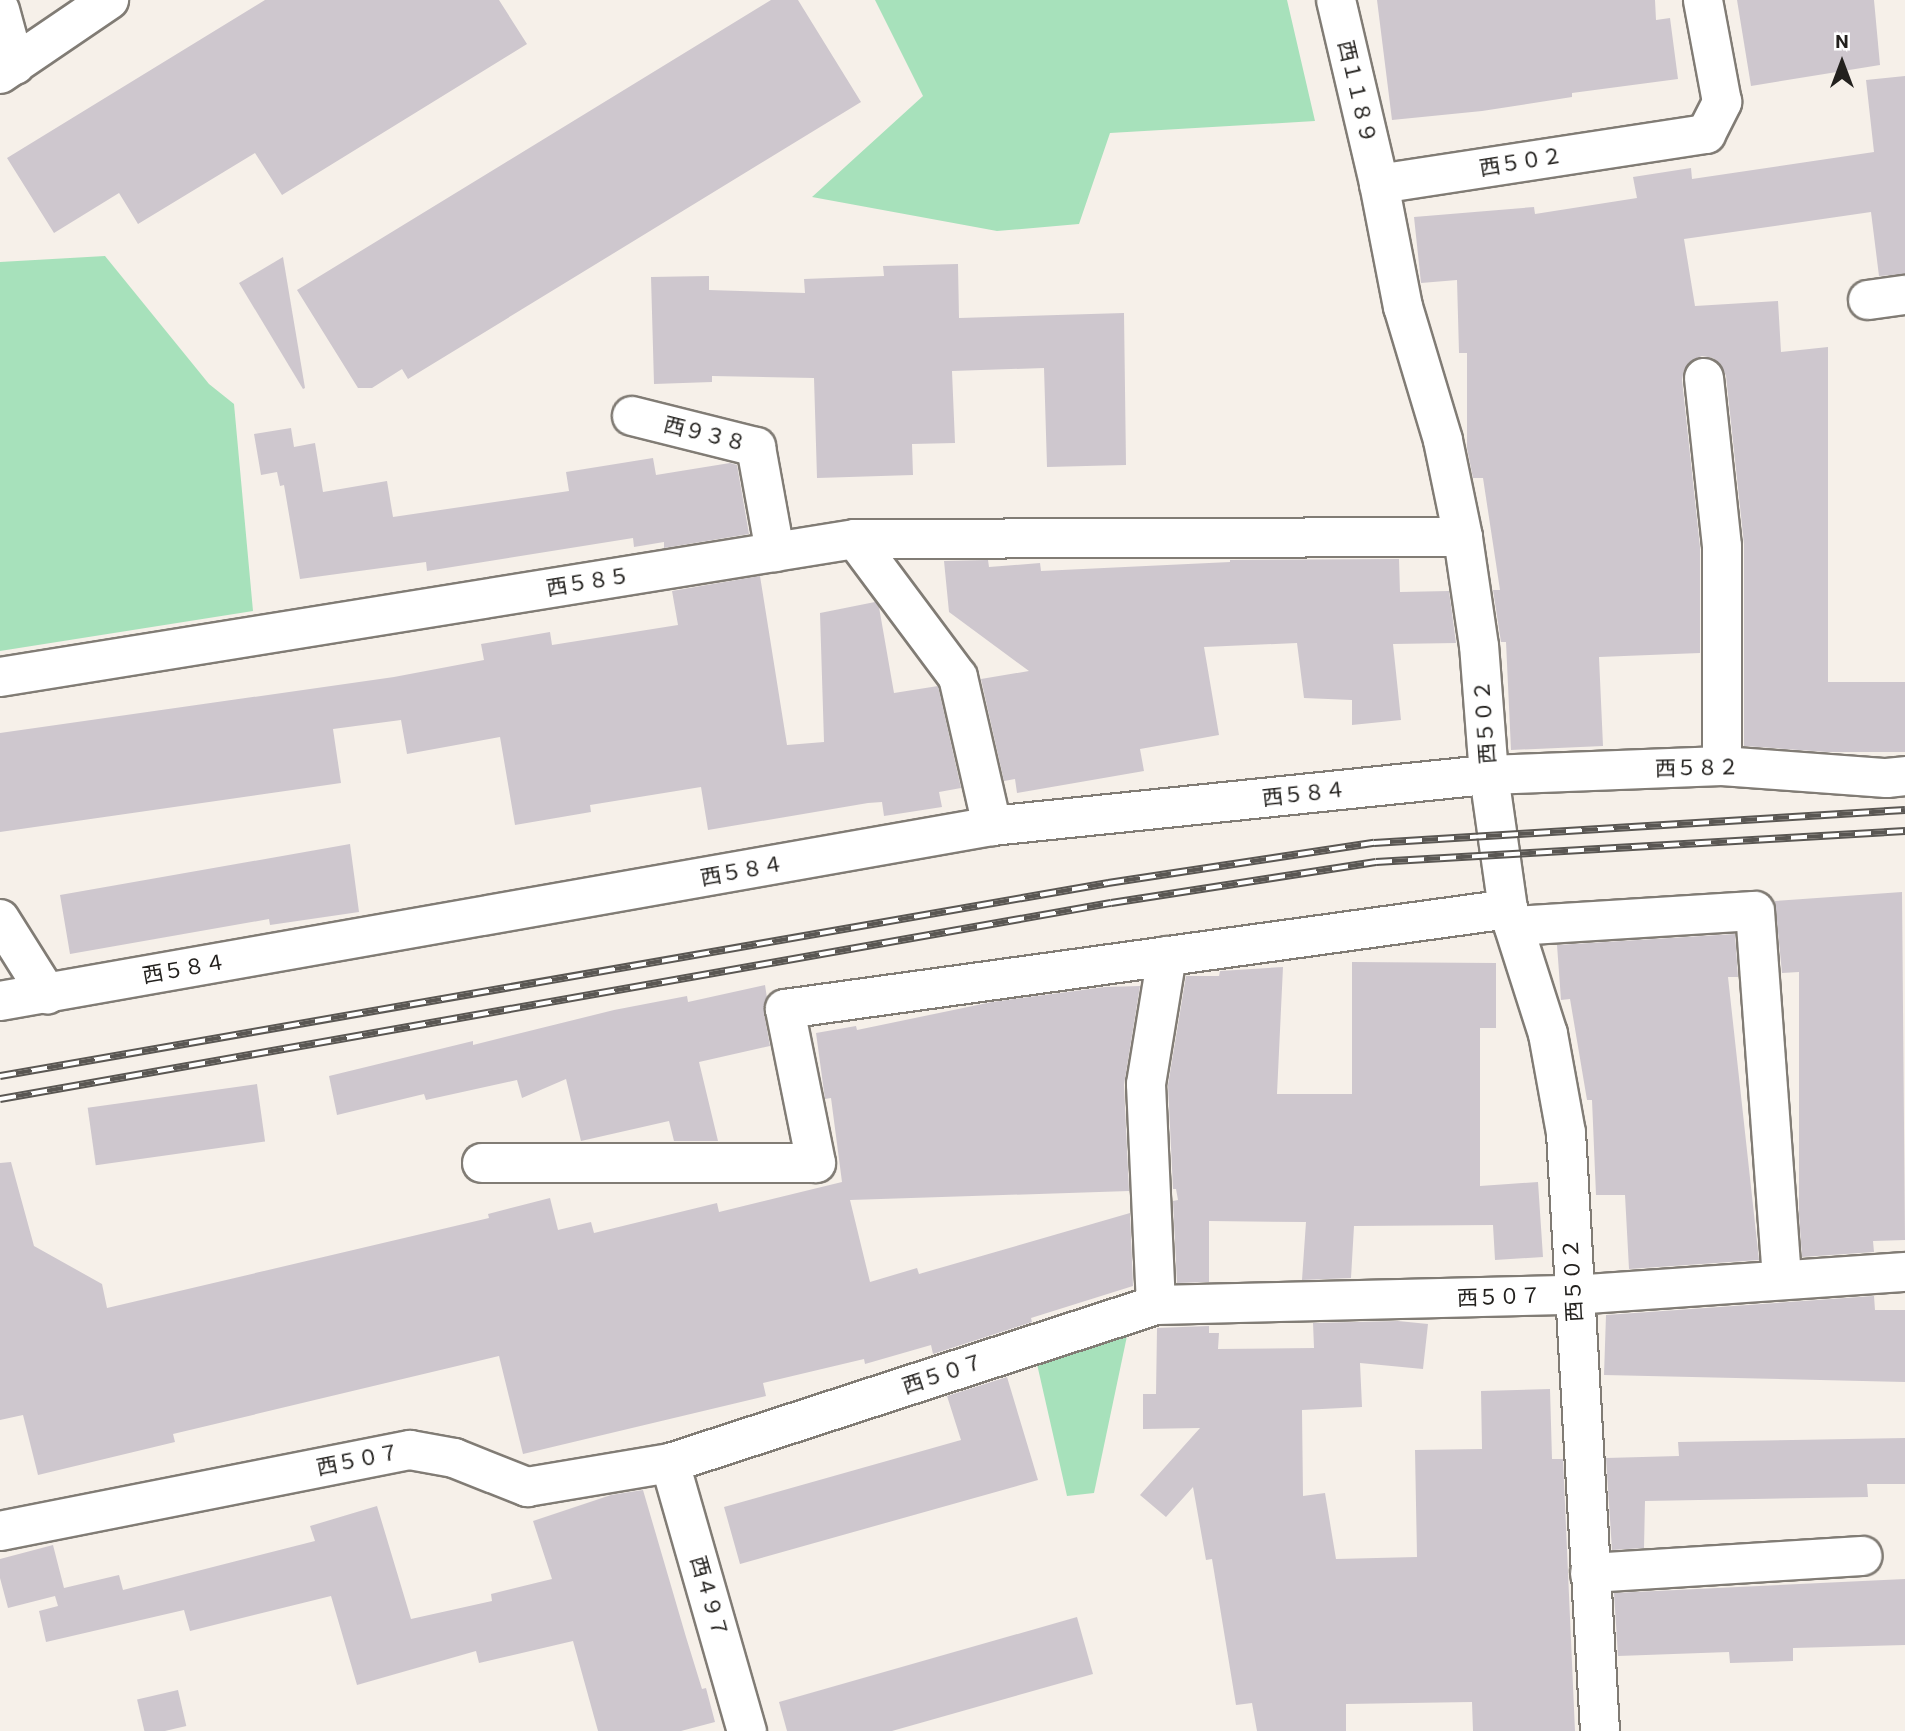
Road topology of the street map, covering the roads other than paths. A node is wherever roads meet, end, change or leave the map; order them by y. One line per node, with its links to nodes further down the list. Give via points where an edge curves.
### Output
1 (109, 0): 5 (street)
2 (1335, 0): 6 (street, 西１１８９)
3 (1703, 0): 6 (street, 西５０２, via 1722,102 1706,134)
4 (0, 10): 5 (street)
5 (8, 70)
6 (1379, 184): 11 (street, 西５０２, via 1403,307 1443,440)
7 (1905, 295): 8 (street)
8 (1868, 300)
9 (1704, 378): 15 (street, via 1722,546)
10 (632, 416): 13 (street, 西９３８, via 756,447)
11 (1463, 537): 12 (street, 西５８５); 16 (street, 西５０２, via 1479,646)
12 (855, 539): 13 (street, 西５８５); 18 (street, via 958,677)
13 (775, 552): 14 (street, 西５８５)
14 (0, 677)
15 (1722, 766): 16 (street, 西５８２); 17 (street, 西５８２)
16 (1489, 775): 18 (street, 西５８４); 19 (street, 西５０２)
17 (1905, 776)
18 (992, 826): 22 (street, 西５８４)
19 (1511, 918): 21 (street); 26 (street, via 1755,911); 27 (street, 西５０２, via 1548,1034 1566,1133)
20 (0, 919): 22 (street)
21 (1167, 956): 24 (street, via 785,1009 816,1163); 28 (street, via 1146,1084)
22 (47, 994): 23 (street, 西５８４)
23 (0, 1001)
24 (482, 1163)
25 (1905, 1272): 26 (street, 西５０７)
26 (1782, 1278): 27 (street, 西５０７)
27 (1574, 1295): 28 (street, 西５０７); 32 (street, 西５０２)
28 (1156, 1305): 29 (street, 西５０７)
29 (670, 1463): 30 (street, 西５０７, via 527,1487 454,1458 410,1450); 33 (street, 西４９７)
30 (0, 1531)
31 (1861, 1556): 32 (street)
32 (1590, 1573): 34 (street, 西５０２)
33 (747, 1731)
34 (1600, 1731)

